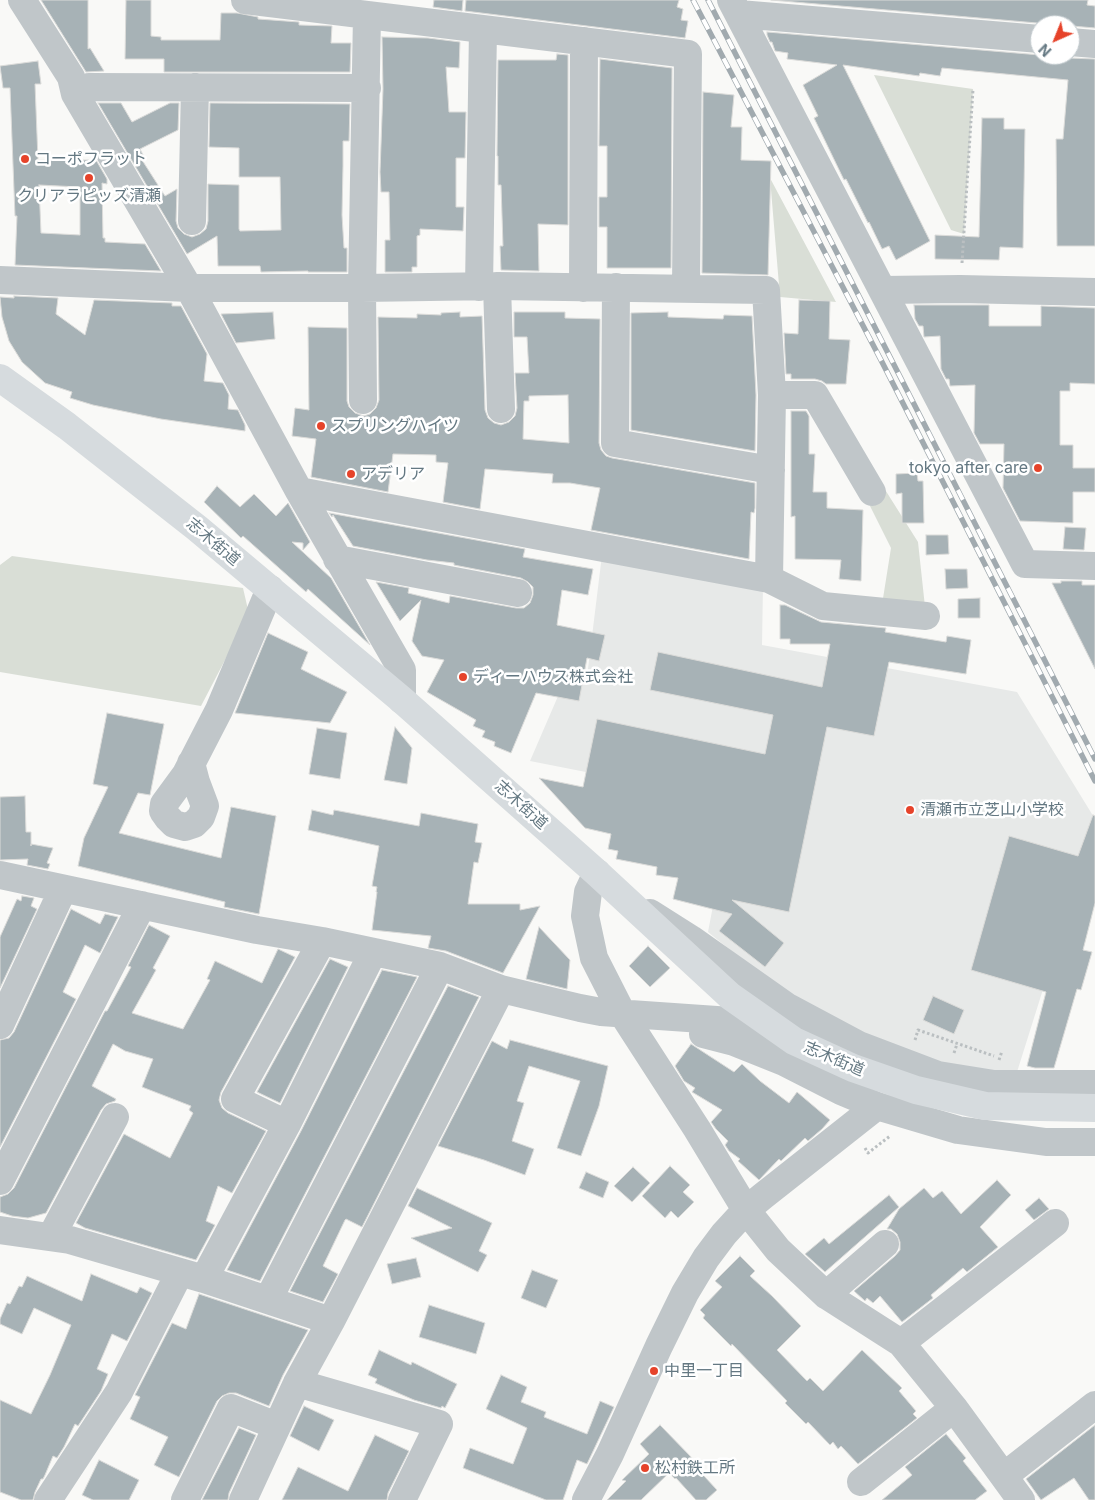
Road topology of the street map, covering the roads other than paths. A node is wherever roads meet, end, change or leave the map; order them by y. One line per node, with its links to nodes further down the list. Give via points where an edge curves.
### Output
1 (22, 0): 12 (street, via 71,77)
2 (245, 0): 4 (street)
3 (735, 7): 6 (street); 21 (street)
4 (368, 15): 5 (street); 11 (street)
5 (482, 29): 7 (street); 15 (street)
6 (1030, 38)
7 (584, 41): 19 (street); 20 (street, via 688,54)
8 (1080, 43): 9 (street)
9 (1095, 44)
10 (195, 87): 11 (street); 12 (street, via 89,87); 13 (street)
11 (366, 88): 18 (street)
12 (75, 94): 17 (street)
13 (192, 221)
14 (0, 280): 17 (street)
15 (488, 286): 18 (street); 19 (street); 26 (street)
16 (616, 287): 19 (street); 20 (street); 27 (street, via 615,443)
17 (189, 288): 18 (street); 28 (street)
18 (362, 288): 25 (street)
19 (583, 288)
20 (686, 288): 24 (street, via 766,290)
21 (883, 290): 22 (street); 31 (street, via 1025,564)
22 (1095, 292)
23 (0, 378): 33 (main road, 志木街道, via 67,426)
24 (772, 396): 27 (street); 29 (street, via 815,395)
25 (363, 400)
26 (501, 409)
27 (771, 470): 32 (street)
28 (299, 491): 30 (street); 32 (street)
29 (872, 492)
30 (338, 559): 34 (street); 36 (street, via 402,670)
31 (1095, 566)
32 (769, 579): 35 (street, via 823,606)
33 (270, 589): 36 (main road, 志木街道); 37 (street, via 219,710)
34 (518, 593)
35 (926, 616)
36 (402, 700): 38 (main road, 志木街道)
37 (191, 763)
38 (597, 873): 41 (main road, 志木街道); 47 (street, via 588,892 585,916 594,958)
39 (0, 876): 40 (street)
40 (63, 889): 42 (street); 48 (street)
41 (619, 894): 49 (main road, 志木街道, via 730,996); 50 (street, via 692,939 786,1006 859,1045 938,1075 994,1084)
42 (142, 905): 43 (street); 56 (street)
43 (322, 941): 44 (street); 54 (street, via 235,1099)
44 (373, 952): 45 (street); 54 (street)
45 (440, 966): 46 (street); 64 (street)
46 (501, 989): 47 (street, via 600,1012); 65 (street)
47 (622, 1013): 49 (street, via 731,1021); 51 (street, via 734,1042); 57 (street)
48 (0, 1025)
49 (794, 1041): 52 (main road, 志木街道, via 853,1068 916,1090 976,1104)
50 (1095, 1084)
51 (877, 1106): 55 (street, via 958,1130 1046,1142); 57 (street)
52 (1095, 1108)
53 (115, 1118): 60 (street)
54 (287, 1124): 62 (street)
55 (1095, 1142)
56 (0, 1181)
57 (746, 1210): 63 (street, via 778,1250); 77 (street, via 706,1258 685,1293)
58 (1055, 1223): 66 (street)
59 (0, 1230): 60 (street)
60 (51, 1237): 62 (street)
61 (885, 1244): 63 (street)
62 (192, 1275): 64 (street); 73 (street)
63 (826, 1295): 66 (street)
64 (268, 1300): 65 (street)
65 (331, 1321): 67 (street)
66 (901, 1343): 69 (street)
67 (297, 1383): 70 (street); 76 (street, via 439,1424)
68 (1095, 1404): 71 (street)
69 (954, 1408): 71 (street); 72 (street)
70 (277, 1426): 74 (street, via 231,1408); 75 (street)
71 (1004, 1476): 78 (street)
72 (861, 1482)
73 (48, 1500)
74 (185, 1500)
75 (243, 1500)
76 (402, 1500)
77 (586, 1500)
78 (1021, 1500)

